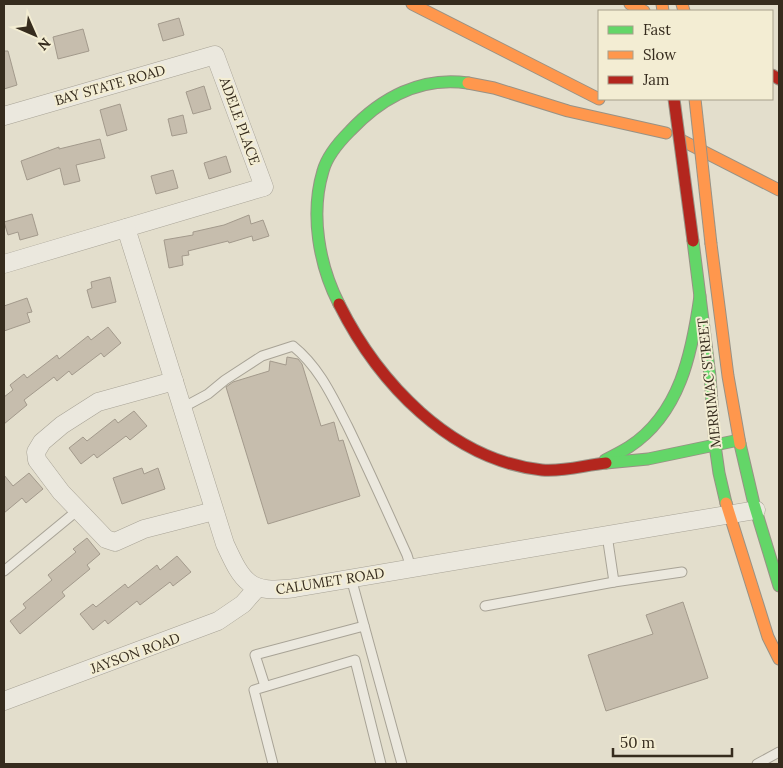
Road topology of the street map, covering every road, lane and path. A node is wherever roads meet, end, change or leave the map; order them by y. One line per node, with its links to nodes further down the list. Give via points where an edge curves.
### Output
1 (412, 4): 5 (main road)
2 (630, 4): 3 (main road)
3 (642, 10)
4 (215, 55): 9 (street, BAY STATE ROAD); 12 (street, ADELE PLACE, via 264,187)
5 (598, 98)
6 (674, 100): 14 (main road, MERRIMAC STREET, bridge)
7 (695, 100): 17 (main road, MERRIMAC STREET, bridge, via 729,384)
8 (624, 112): 10 (main road)
9 (4, 116)
10 (666, 133): 11 (main road); 19 (main road, via 554,107 475,84 433,82 406,89 366,115 347,133 323,170 316,228 324,266 346,320 390,382 449,435 482,453 542,470 573,470)
11 (779, 190)
12 (126, 228): 13 (street); 15 (street, CALUMET ROAD)
13 (4, 264)
14 (700, 296): 18 (main road, MERRIMAC STREET); 19 (main road, via 694,340 678,390 664,415 633,446)
15 (174, 381): 16 (street, CALUMET ROAD); 20 (street, via 98,402 62,424 42,442 36,452 37,460)
16 (182, 408): 21 (street, CALUMET ROAD); 25 (lane, via 262,356 293,346 306,356 324,381 404,546)
17 (739, 440): 18 (main road); 22 (main road, MERRIMAC STREET)
18 (715, 445): 19 (main road, via 654,459); 23 (main road, MERRIMAC STREET)
19 (595, 464)
20 (78, 510): 21 (street, via 106,539 115,542 144,529); 26 (lane)
21 (214, 510): 31 (street, CALUMET ROAD, via 237,569)
22 (756, 510): 23 (street, CALUMET ROAD); 30 (main road, MERRIMAC STREET)
23 (729, 514): 24 (street, CALUMET ROAD); 34 (main road, MERRIMAC STREET, via 768,637)
24 (607, 535): 25 (street, CALUMET ROAD); 29 (lane)
25 (411, 568): 28 (street, CALUMET ROAD)
26 (4, 571)
27 (682, 572): 29 (lane)
28 (351, 578): 31 (street, CALUMET ROAD, via 280,590); 33 (lane)
29 (614, 582): 32 (lane)
30 (779, 586)
31 (257, 588): 36 (street, JAYSON ROAD, via 243,604 218,621)
32 (485, 606)
33 (364, 626): 35 (lane, via 255,655); 40 (lane)
34 (779, 659)
35 (265, 686): 38 (lane, via 254,690); 39 (lane, via 355,660)
36 (4, 701)
37 (779, 752): 41 (lane)
38 (273, 764)
39 (381, 764)
40 (402, 764)
41 (757, 764)

